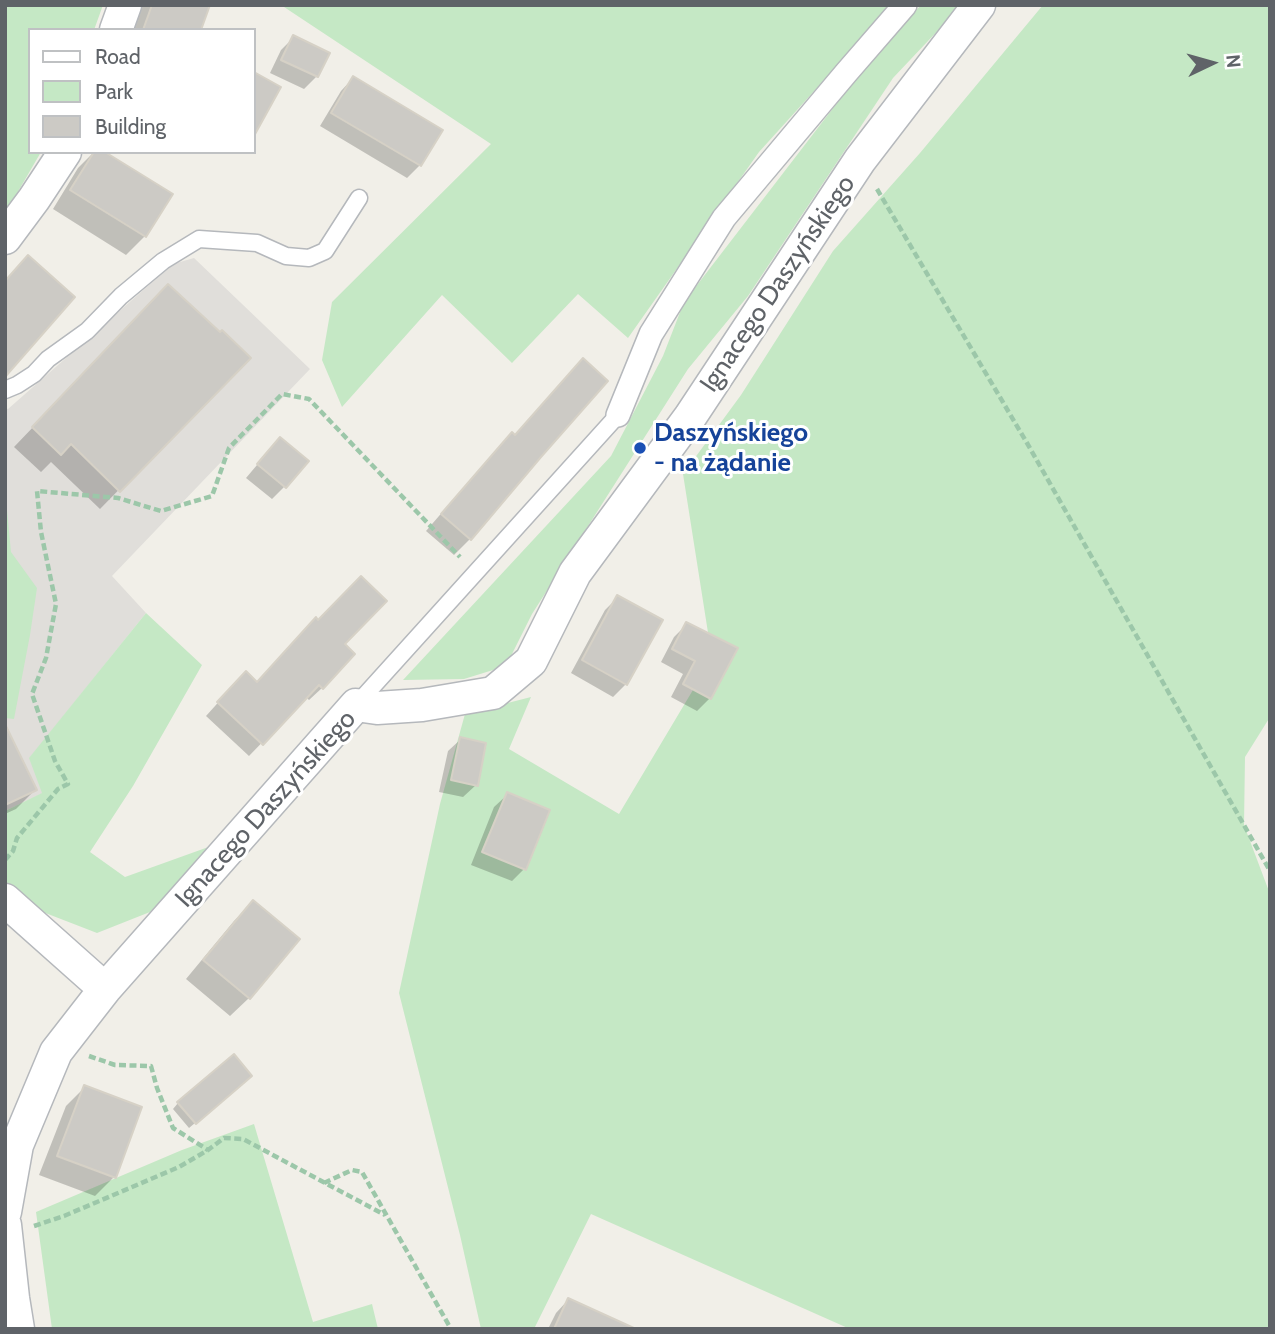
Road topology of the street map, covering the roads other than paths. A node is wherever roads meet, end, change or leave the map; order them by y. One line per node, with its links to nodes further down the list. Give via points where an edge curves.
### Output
1 (125, 5): 4 (street)
2 (905, 5): 9 (street, via 724,218 651,334)
3 (978, 5): 10 (street, Ignacego Daszyńskiego, via 860,160 690,417 575,573 531,661 493,693 422,705)
4 (117, 28)
5 (64, 154): 7 (street)
6 (359, 198): 8 (lane, via 325,251 309,258 286,256 257,243 199,239 163,261 34,374)
7 (5, 238)
8 (5, 390)
9 (618, 415): 10 (lane)
10 (356, 705): 12 (street, Ignacego Daszyńskiego)
11 (5, 900): 12 (street)
12 (105, 989): 13 (street, Ignacego Daszyńskiego, via 56,1052 17,1145)
13 (12, 1222): 14 (street, Ignacego Daszyńskiego)
14 (18, 1329)

